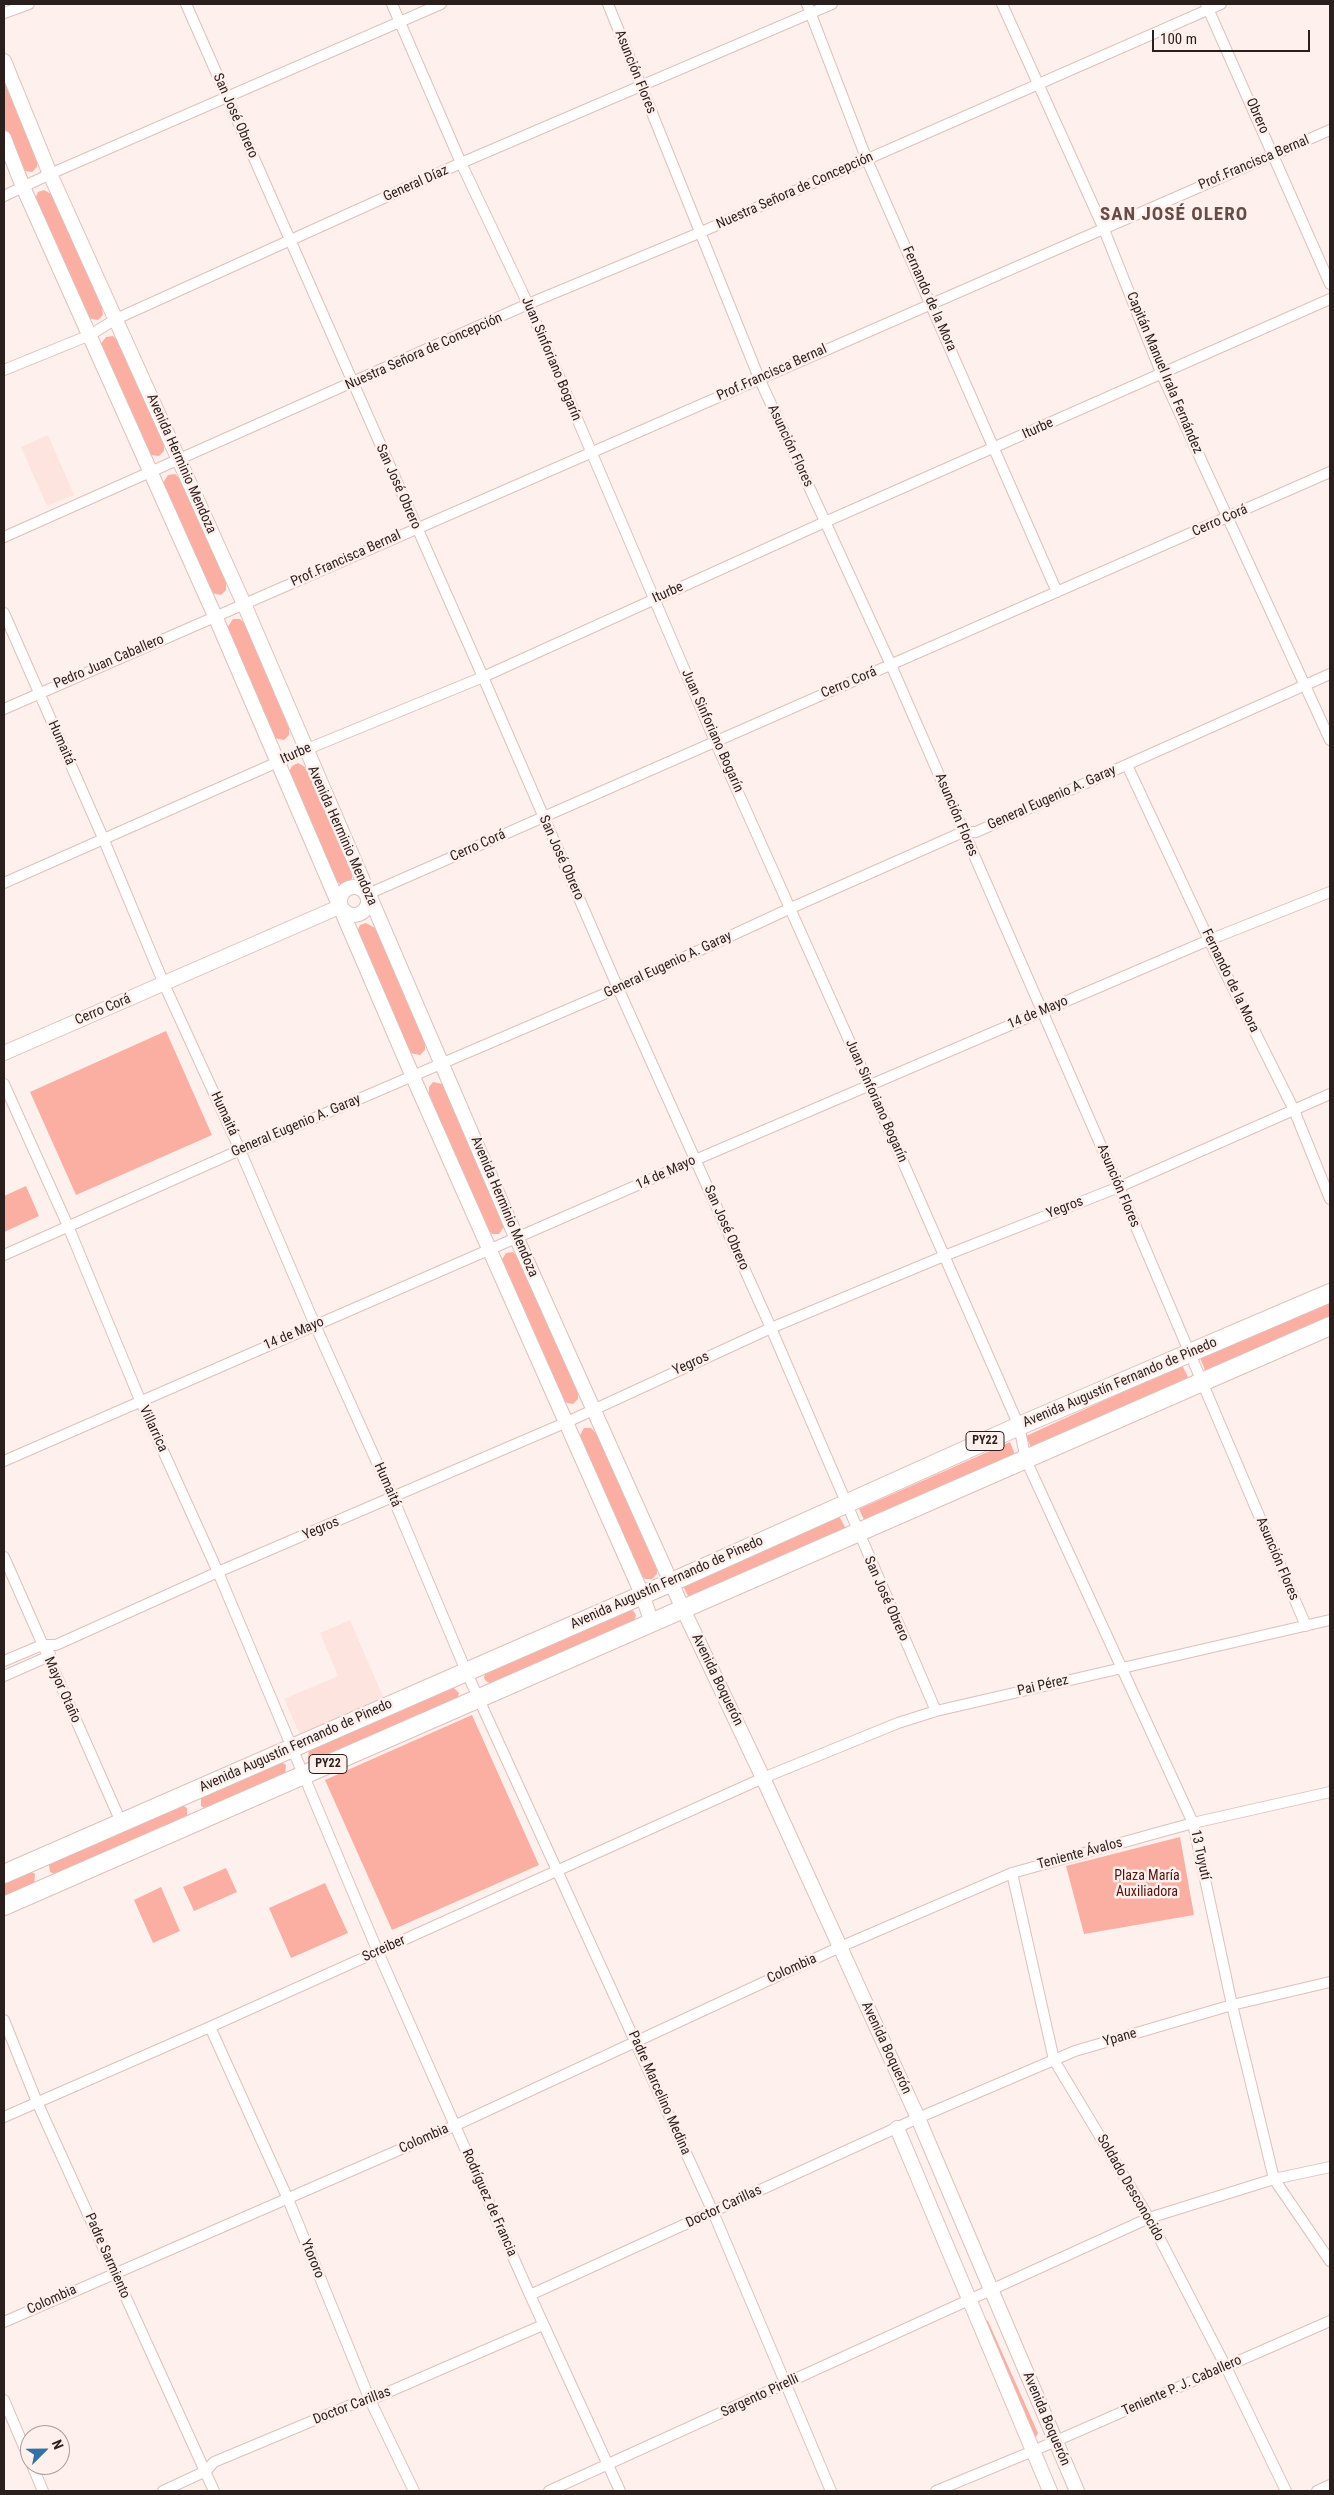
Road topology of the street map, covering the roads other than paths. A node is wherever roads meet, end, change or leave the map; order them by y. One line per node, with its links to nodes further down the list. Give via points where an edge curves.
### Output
1 (29, 4): 11 (street)
2 (186, 4): 16 (street, San José Obrero)
3 (392, 4): 12 (street, Juan Sinforiano Bogarín)
4 (441, 4): 12 (street)
5 (608, 4): 15 (street, Asunción Flores)
6 (832, 4): 10 (street, General Díaz)
7 (1002, 4): 14 (street, Capitán Manuel Irala Fernández)
8 (1221, 4): 9 (street, Nuestra Señora de Concepción)
9 (1208, 7): 14 (street, Nuestra Señora de Concepción); 19 (street, Obrero)
10 (809, 8): 15 (street, General Díaz); 20 (street, Fernando de la Mora)
11 (4, 13)
12 (400, 22): 16 (street); 21 (street, Juan Sinforiano Bogarín)
13 (4, 61): 22 (street, Avenida Herminio Mendoza)
14 (1037, 83): 20 (street, Nuestra Señora de Concepción); 25 (street, Capitán Manuel Irala Fernández)
15 (641, 87): 21 (street, General Díaz); 26 (street, Asunción Flores)
16 (227, 98): 22 (street); 27 (street, San José Obrero)
17 (1330, 130): 19 (street, Prof.Francisca Bernal)
18 (4, 138): 23 (street, Avenida Herminio Mendoza)
19 (1274, 156): 25 (street, Prof.Francisca Bernal); 28 (street, Obrero)
20 (866, 160): 26 (street, Nuestra Señora de Concepción); 31 (street, Fernando de la Mora)
21 (461, 163): 27 (street, General Díaz); 30 (street, Juan Sinforiano Bogarín)
22 (50, 174): 23 (street); 32 (street, Avenida Herminio Mendoza)
23 (23, 187): 24 (street); 33 (street, Avenida Herminio Mendoza)
24 (4, 196)
25 (1103, 227): 31 (street, Prof.Francisca Bernal); 35 (street, Capitán Manuel Irala Fernández)
26 (699, 233): 30 (street, Nuestra Señora de Concepción); 36 (street, Asunción Flores)
27 (290, 241): 32 (street, General Díaz); 37 (street, San José Obrero)
28 (1330, 284)
29 (1330, 299): 35 (street, Iturbe)
30 (528, 304): 37 (street, Nuestra Señora de Concepción); 39 (street, Juan Sinforiano Bogarín)
31 (932, 304): 36 (street, Prof.Francisca Bernal); 38 (street, Fernando de la Mora)
32 (116, 319): 33 (street, General Díaz); 40 (street, Avenida Herminio Mendoza)
33 (90, 335): 34 (street, General Díaz); 41 (street, Avenida Herminio Mendoza)
34 (4, 370)
35 (1162, 374): 38 (street, Iturbe); 43 (street, Capitán Manuel Irala Fernández)
36 (759, 378): 39 (street, Prof.Francisca Bernal); 44 (street, Asunción Flores)
37 (352, 384): 40 (street, Nuestra Señora de Concepción); 45 (street, San José Obrero)
38 (994, 448): 44 (street, Iturbe); 47 (street, Fernando de la Mora)
39 (591, 452): 45 (street, Prof.Francisca Bernal); 48 (street, Juan Sinforiano Bogarín)
40 (178, 458): 41 (street, Nuestra Señora de Concepción); 49 (street, Avenida Herminio Mendoza)
41 (150, 472): 46 (street, Nuestra Señora de Concepción); 51 (street, Avenida Herminio Mendoza)
42 (1330, 472): 43 (street, Cerro Corá)
43 (1227, 518): 47 (street, Cerro Corá); 55 (street, Capitán Manuel Irala Fernández)
44 (825, 522): 48 (street, Iturbe); 52 (street, Asunción Flores)
45 (416, 528): 49 (street, Prof.Francisca Bernal); 54 (street, San José Obrero)
46 (4, 537)
47 (1057, 592): 52 (street, Cerro Corá)
48 (655, 599): 54 (street, Iturbe); 59 (street, Juan Sinforiano Bogarín)
49 (244, 604): 51 (street, Prof.Francisca Bernal); 60 (street, Avenida Herminio Mendoza)
50 (4, 613): 56 (street, Humaitá)
51 (215, 616): 56 (street, Pedro Juan Caballero); 61 (street, Avenida Herminio Mendoza)
52 (891, 665): 59 (street, Cerro Corá); 64 (street, Asunción Flores)
53 (1330, 674): 55 (street, General Eugenio A. Garay)
54 (484, 677): 60 (street, Iturbe); 63 (street, San José Obrero)
55 (1306, 684): 58 (street, Capitán Manuel Irala Fernández); 62 (street, General Eugenio A. Garay)
56 (38, 693): 57 (street, Pedro Juan Caballero); 65 (street, Humaitá)
57 (4, 709)
58 (1330, 740)
59 (716, 741): 63 (street, Cerro Corá); 70 (street, Juan Sinforiano Bogarín)
60 (305, 750): 61 (street, Iturbe); 68 (street, Avenida Herminio Mendoza)
61 (276, 762): 65 (street, Iturbe); 69 (street, Avenida Herminio Mendoza)
62 (1127, 765): 64 (street, General Eugenio A. Garay, via 976,832); 71 (street, Fernando de la Mora)
63 (543, 818): 68 (street, Cerro Corá); 73 (street, San José Obrero)
64 (963, 832): 70 (street, General Eugenio A. Garay); 74 (street, Asunción Flores)
65 (103, 838): 66 (street, Iturbe); 72 (street, Humaitá)
66 (4, 883)
67 (1330, 892): 71 (street, 14 de Mayo)
68 (368, 894): 69 (street, via 356,887 348,888 341,896); 69 (street, via 368,906 360,914 350,914); 76 (street, Avenida Herminio Mendoza)
69 (339, 907): 72 (street, Cerro Corá); 77 (street, Avenida Herminio Mendoza)
70 (791, 908): 73 (street, General Eugenio A. Garay); 79 (street, Juan Sinforiano Bogarín)
71 (1209, 940): 74 (street, 14 de Mayo); 81 (street, Fernando de la Mora)
72 (164, 984): 75 (street, Cerro Corá); 82 (street, Humaitá)
73 (618, 988): 76 (street, General Eugenio A. Garay); 83 (street, San José Obrero)
74 (1042, 1012): 79 (street, 14 de Mayo); 84 (street, Asunción Flores)
75 (4, 1053)
76 (442, 1064): 77 (street, General Eugenio A. Garay); 87 (street, Avenida Herminio Mendoza)
77 (413, 1077): 82 (street, General Eugenio A. Garay); 88 (street, Avenida Herminio Mendoza)
78 (4, 1084): 86 (street, Villarrica)
79 (870, 1087): 83 (street, 14 de Mayo); 90 (street, Juan Sinforiano Bogarín)
80 (1330, 1094): 81 (street, Yegros)
81 (1294, 1110): 84 (street, Yegros); 85 (street, Fernando de la Mora)
82 (240, 1150): 86 (street, General Eugenio A. Garay); 92 (street, Humaitá)
83 (695, 1160): 87 (street, 14 de Mayo); 94 (street, San José Obrero)
84 (1119, 1187): 90 (street, Yegros); 95 (street, Asunción Flores)
85 (1330, 1199)
86 (68, 1226): 89 (street, General Eugenio A. Garay); 97 (street, Villarrica)
87 (517, 1239): 88 (street, 14 de Mayo); 98 (street, Avenida Herminio Mendoza)
88 (490, 1248): 92 (street, 14 de Mayo); 99 (street, Avenida Herminio Mendoza)
89 (4, 1255)
90 (944, 1256): 94 (street, Yegros); 100 (street, Juan Sinforiano Bogarín)
91 (1330, 1293): 95 (highway, Avenida Augustín Fernando de Pinedo / PY22)
92 (315, 1325): 97 (street, 14 de Mayo); 103 (street, Humaitá)
93 (1330, 1326): 96 (highway, Avenida Augustín Fernando de Pinedo / PY22)
94 (771, 1328): 98 (street, Yegros); 104 (street, San José Obrero)
95 (1189, 1354): 96 (street, Asunción Flores); 100 (highway, Avenida Augustín Fernando de Pinedo / PY22)
96 (1202, 1383): 101 (highway, Avenida Augustín Fernando de Pinedo / PY22); 113 (street, Asunción Flores)
97 (140, 1400): 102 (street, 14 de Mayo); 107 (street, Villarrica)
98 (593, 1408): 99 (street, Yegros); 108 (street, Avenida Herminio Mendoza)
99 (567, 1422): 103 (street, Yegros); 109 (street, Avenida Herminio Mendoza)
100 (1019, 1426): 101 (street, Juan Sinforiano Bogarín); 104 (highway, Avenida Augustín Fernando de Pinedo / PY22)
101 (1026, 1460): 105 (highway, Avenida Augustín Fernando de Pinedo / PY22); 118 (street, 13 Tuyutí)
102 (4, 1461)
103 (393, 1498): 107 (street, Yegros); 119 (street, Humaitá)
104 (845, 1505): 105 (street, San José Obrero); 108 (highway, Avenida Augustín Fernando de Pinedo / PY22)
105 (858, 1535): 110 (highway, Avenida Augustín Fernando de Pinedo / PY22); 122 (street, San José Obrero)
106 (4, 1557): 114 (street, Mayor Otaño)
107 (218, 1572): 115 (street, Yegros); 123 (street, Villarrica)
108 (672, 1582): 109 (highway, Avenida Augustín Fernando de Pinedo / PY22); 110 (street, Avenida Herminio Mendoza)
109 (642, 1594): 112 (street, Avenida Herminio Mendoza); 119 (highway, Avenida Augustín Fernando de Pinedo / PY22)
110 (683, 1610): 112 (highway, Avenida Augustín Fernando de Pinedo / PY22); 125 (street, Avenida Boquerón)
111 (1330, 1620): 113 (street, Pai Pérez)
112 (652, 1623): 121 (highway, Avenida Augustín Fernando de Pinedo / PY22)
113 (1306, 1626): 118 (street, Pai Pérez)
114 (42, 1645): 115 (street, Yegros); 116 (street, Mayor Otaño); 117 (street, Yegros)
115 (56, 1645): 116 (street, Yegros)
116 (47, 1657): 120 (street, Yegros); 127 (street, Mayor Otaño)
117 (4, 1661)
118 (1123, 1668): 122 (street, Pai Pérez); 128 (street, 13 Tuyutí)
119 (466, 1671): 121 (street, Humaitá); 123 (highway, Avenida Augustín Fernando de Pinedo / PY22)
120 (4, 1676)
121 (478, 1698): 124 (highway, Avenida Augustín Fernando de Pinedo / PY22); 129 (street, Padre Marcelino Medina)
122 (936, 1711): 125 (street, Pai Pérez, via 898,1723)
123 (293, 1747): 124 (street, Villarrica); 127 (highway, Avenida Augustín Fernando de Pinedo / PY22)
124 (304, 1774): 132 (highway, Avenida Augustín Fernando de Pinedo / PY22); 134 (street, Rodríguez de Francia)
125 (763, 1778): 129 (street, Screiber); 133 (street, Avenida Boquerón)
126 (1330, 1792): 128 (street, Teniente Ávalos)
127 (122, 1822): 131 (highway, Avenida Augustín Fernando de Pinedo / PY22)
128 (1193, 1823): 130 (street, Teniente Ávalos); 136 (street, 13 Tuyutí)
129 (557, 1870): 134 (street, Screiber); 139 (street, Padre Marcelino Medina)
130 (1012, 1873): 133 (street, Teniente Ávalos); 140 (street, Soldado Desconocido)
131 (4, 1874)
132 (4, 1906)
133 (840, 1947): 139 (street, Colombia); 143 (street, Avenida Boquerón)
134 (378, 1952): 138 (street, Screiber); 144 (street, Rodríguez de Francia)
135 (1330, 1982): 136 (street, Ypane)
136 (1232, 2006): 140 (street, Ypane, via 1075,2051); 147 (street, 13 Tuyutí)
137 (4, 2020): 141 (street, Padre Sarmiento)
138 (210, 2027): 141 (street, Screiber); 148 (street, Ytororo)
139 (636, 2040): 144 (street, Colombia); 149 (street, Padre Marcelino Medina)
140 (1054, 2060): 143 (street, Ypane); 150 (street, Soldado Desconocido)
141 (37, 2102): 142 (street, Screiber); 152 (street, Padre Sarmiento)
142 (4, 2117)
143 (918, 2118): 145 (street, Doctor Carillas); 153 (street, Avenida Boquerón)
144 (454, 2126): 148 (street, Colombia); 154 (street, Rodríguez de Francia)
145 (897, 2128): 149 (street, Doctor Carillas); 155 (street, Avenida Boquerón)
146 (1330, 2167): 147 (street)
147 (1274, 2179): 150 (street); 151 (street, 13 Tuyutí)
148 (288, 2199): 152 (street, Colombia); 162 (street, Ytororo)
149 (713, 2212): 154 (street, Doctor Carillas); 160 (street, Padre Marcelino Medina)
150 (1149, 2218): 153 (street); 159 (street, Soldado Desconocido)
151 (1330, 2260)
152 (114, 2272): 157 (street, Colombia); 167 (street, Padre Sarmiento)
153 (993, 2290): 155 (street, Sargento Pirelli); 164 (street, Avenida Boquerón)
154 (530, 2295): 158 (street, Rodríguez de Francia)
155 (972, 2301): 160 (street, Sargento Pirelli); 165 (street, Avenida Boquerón)
156 (1330, 2321): 159 (street, Teniente P. J. Caballero)
157 (4, 2322)
158 (544, 2325): 162 (street, Doctor Carillas); 166 (street, Rodríguez de Francia)
159 (1226, 2367): 164 (street, Teniente P. J. Caballero); 180 (street, Soldado Desconocido)
160 (784, 2384): 166 (street, Sargento Pirelli); 176 (street, Padre Marcelino Medina)
161 (4, 2400): 163 (street)
162 (370, 2400): 167 (street, Doctor Carillas, via 353,2404 214,2462); 173 (street, Ytororo)
163 (20, 2438)
164 (1055, 2442): 165 (street, Teniente P. J. Caballero); 179 (street, Avenida Boquerón)
165 (1033, 2451): 177 (street, Teniente P. J. Caballero); 178 (street, Avenida Boquerón)
166 (608, 2466): 174 (street, Sargento Pirelli); 175 (street, Rodríguez de Francia)
167 (206, 2471): 171 (street, Doctor Carillas); 172 (street, Padre Sarmiento)
168 (36, 2475): 170 (street)
169 (1330, 2485): 181 (street)
170 (43, 2491)
171 (163, 2491)
172 (214, 2491)
173 (414, 2491)
174 (549, 2491)
175 (620, 2491)
176 (830, 2491)
177 (936, 2491)
178 (1050, 2491)
179 (1077, 2491)
180 (1286, 2491)
181 (1317, 2491)

